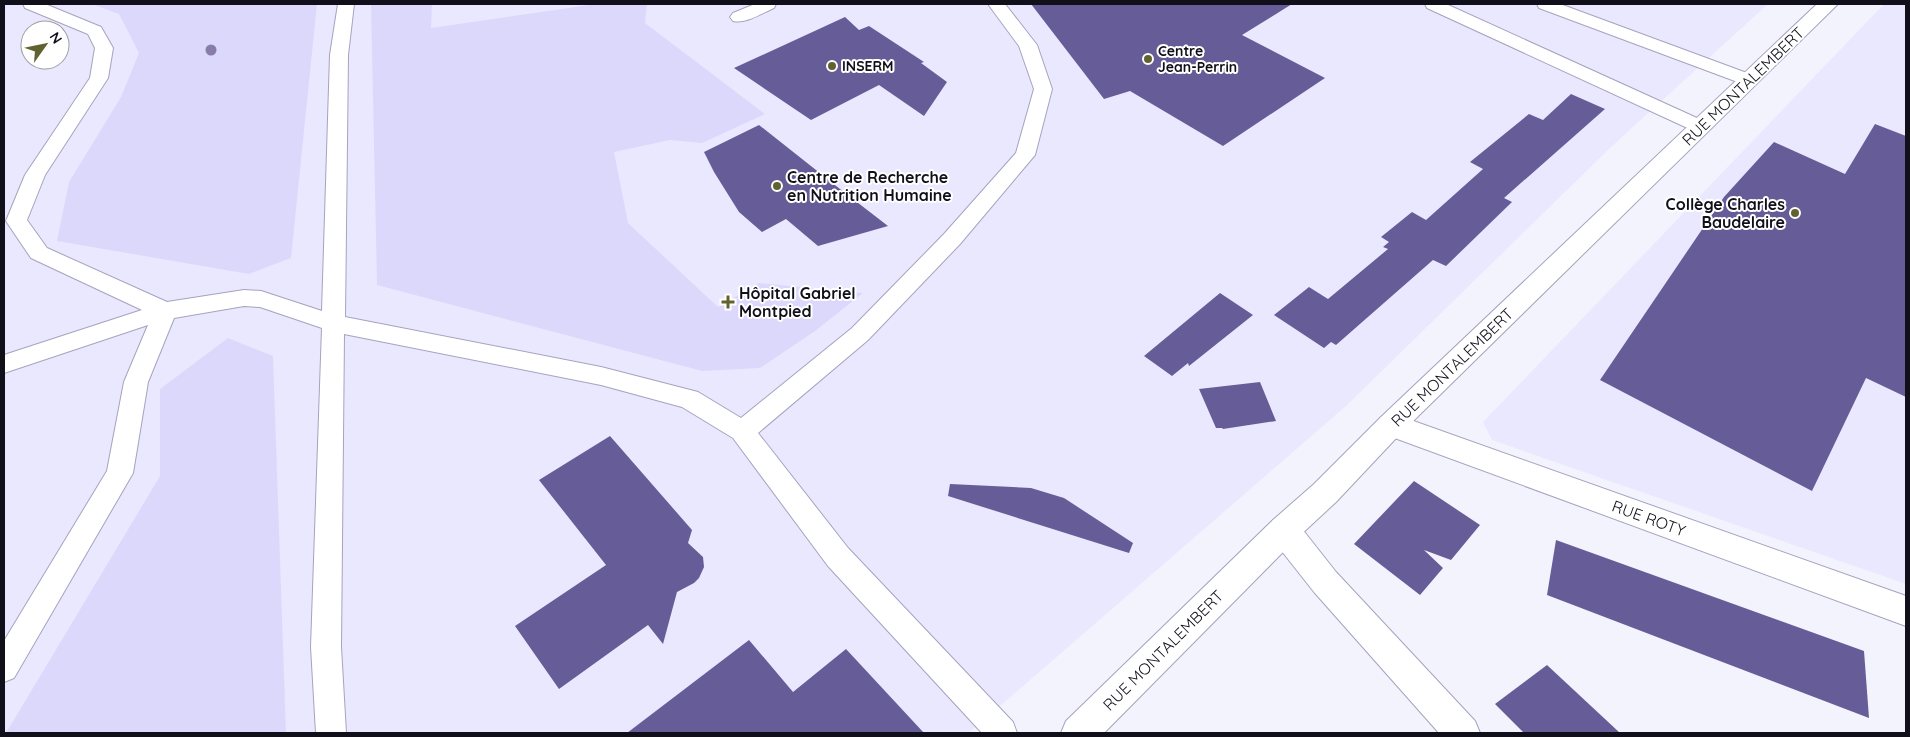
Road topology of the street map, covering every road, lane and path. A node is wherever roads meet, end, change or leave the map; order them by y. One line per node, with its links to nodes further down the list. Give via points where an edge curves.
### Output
1 (31, 4): 11 (lane, via 95,31 104,48 99,78 35,175 16,221 39,253)
2 (346, 4): 12 (lane, via 339,55)
3 (768, 4): 8 (lane)
4 (996, 4): 15 (lane, via 1028,45 1043,89 1024,155 952,239 860,334)
5 (1433, 4): 10 (lane)
6 (1545, 4): 9 (lane)
7 (1828, 4): 9 (main road, RUE MONTALEMBERT)
8 (739, 18)
9 (1749, 80): 10 (main road, RUE MONTALEMBERT)
10 (1701, 126): 14 (main road, RUE MONTALEMBERT)
11 (165, 311): 12 (lane, via 244,298 260,299); 13 (lane); 18 (lane, via 136,382 120,473)
12 (332, 323): 15 (lane, via 626,382 689,399); 19 (lane, via 326,646)
13 (4, 364)
14 (1391, 425): 16 (main road, RUE MONTALEMBERT); 17 (main road, RUE ROTY)
15 (742, 432): 20 (lane, via 838,557)
16 (1284, 530): 21 (main road, RUE MONTALEMBERT); 22 (main road, via 1325,582)
17 (1906, 611)
18 (4, 668)
19 (331, 733)
20 (1002, 733)
21 (1079, 733)
22 (1462, 733)

